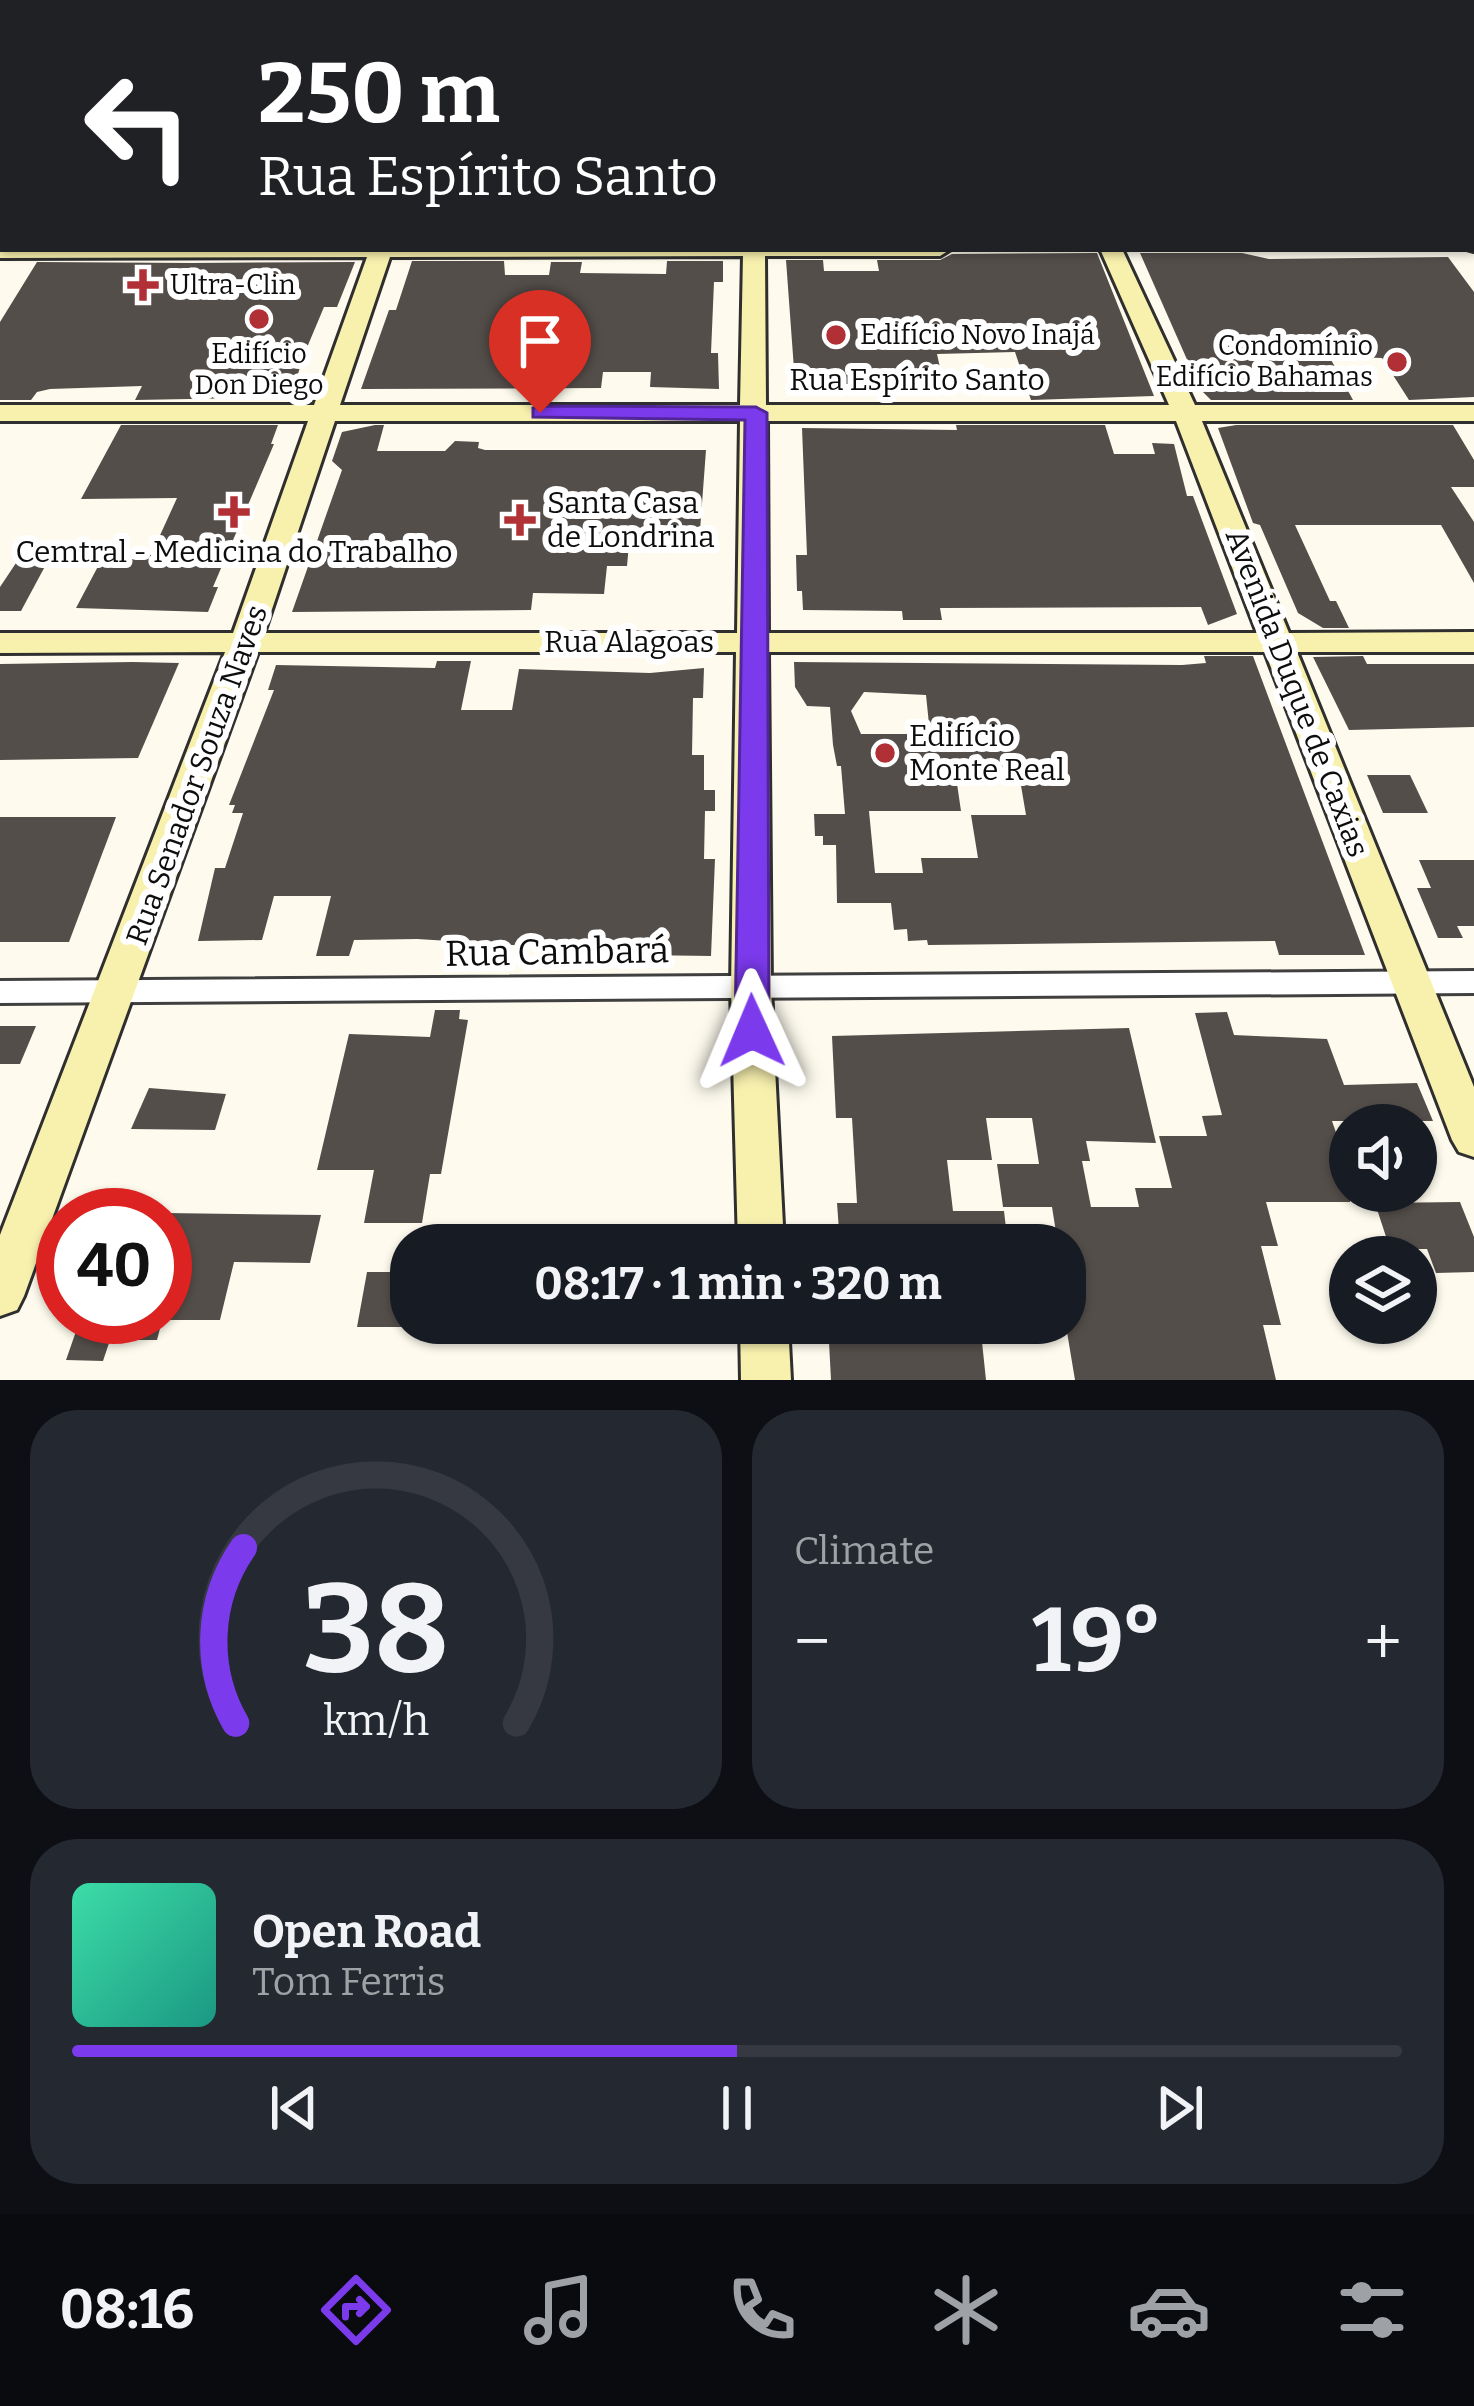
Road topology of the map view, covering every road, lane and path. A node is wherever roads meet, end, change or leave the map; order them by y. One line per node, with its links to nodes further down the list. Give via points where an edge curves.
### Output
1 (194, 252): 5 (street)
2 (380, 252): 7 (street, Rua Senador Souza Naves)
3 (754, 252): 8 (street)
4 (1113, 252): 9 (street, Avenida Duque de Caxias)
5 (8, 255)
6 (0, 413): 7 (street, Rua Espírito Santo)
7 (326, 413): 8 (street, Rua Espírito Santo); 15 (street, Rua Senador Souza Naves)
8 (756, 413): 9 (street, Rua Espírito Santo); 11 (street)
9 (1186, 413): 10 (street, Rua Espírito Santo); 12 (street, Avenida Duque de Caxias)
10 (1474, 413)
11 (755, 642): 12 (street, Rua Alagoas); 15 (street, Rua Alagoas); 18 (street)
12 (1279, 642): 13 (street, Rua Alagoas); 16 (street, Avenida Duque de Caxias)
13 (1474, 642)
14 (0, 643): 15 (street, Rua Alagoas)
15 (245, 643): 20 (street, Rua Senador Souza Naves)
16 (1410, 982): 17 (street, Rua Cambará); 18 (street, Rua Cambará); 21 (street, Avenida Duque de Caxias)
17 (1474, 982)
18 (751, 988): 20 (street, Rua Cambará); 22 (street)
19 (0, 992): 20 (street, Rua Cambará)
20 (117, 994): 23 (street, Rua Senador Souza Naves)
21 (1474, 1140)
22 (760, 1224)
23 (0, 1296)
24 (765, 1344): 25 (street)
25 (766, 1380)

